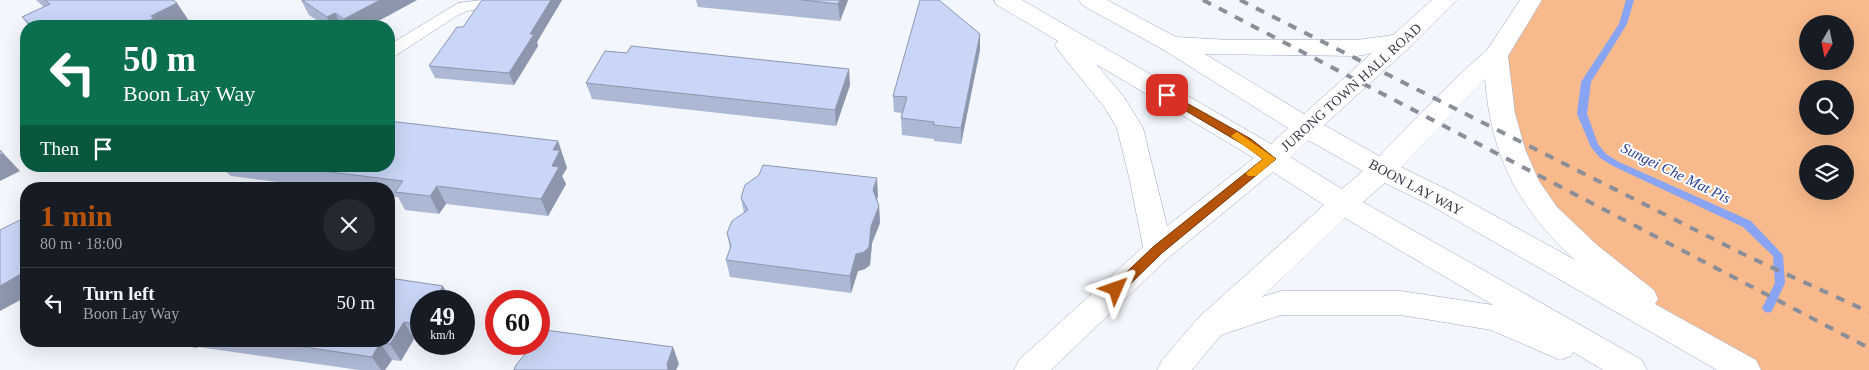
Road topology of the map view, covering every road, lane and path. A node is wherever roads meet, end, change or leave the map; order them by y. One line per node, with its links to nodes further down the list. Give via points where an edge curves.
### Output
1 (1005, 0): 6 (main road)
2 (1090, 0): 8 (main road, BOON LAY WAY)
3 (1446, 0): 7 (main road, JURONG TOWN HALL ROAD)
4 (1530, 0): 10 (main road)
5 (482, 5): 9 (lane, via 464,6)
6 (1055, 30): 12 (main road, via 1248,142); 15 (main road, via 1115,103 1130,128)
7 (1402, 41): 8 (main road, via 1357,48 1230,48); 11 (main road, JURONG TOWN HALL ROAD)
8 (1170, 44): 11 (main road, BOON LAY WAY)
9 (395, 48)
10 (1496, 56): 13 (main road); 17 (main road, via 1506,138 1520,173 1538,202 1570,237)
11 (1306, 127): 12 (main road, JURONG TOWN HALL ROAD); 13 (main road, BOON LAY WAY)
12 (1271, 159): 14 (main road); 15 (main road, JURONG TOWN HALL ROAD)
13 (1382, 170): 14 (main road); 17 (main road, BOON LAY WAY, via 1440,198)
14 (1343, 204): 16 (main road); 21 (main road)
15 (1158, 250): 18 (main road, JURONG TOWN HALL ROAD)
16 (1210, 326): 19 (main road); 20 (main road, via 1281,303 1401,303 1495,318)
17 (1694, 342): 22 (main road, BOON LAY WAY)
18 (1030, 370)
19 (1173, 370)
20 (1612, 370)
21 (1631, 370)
22 (1745, 370)

